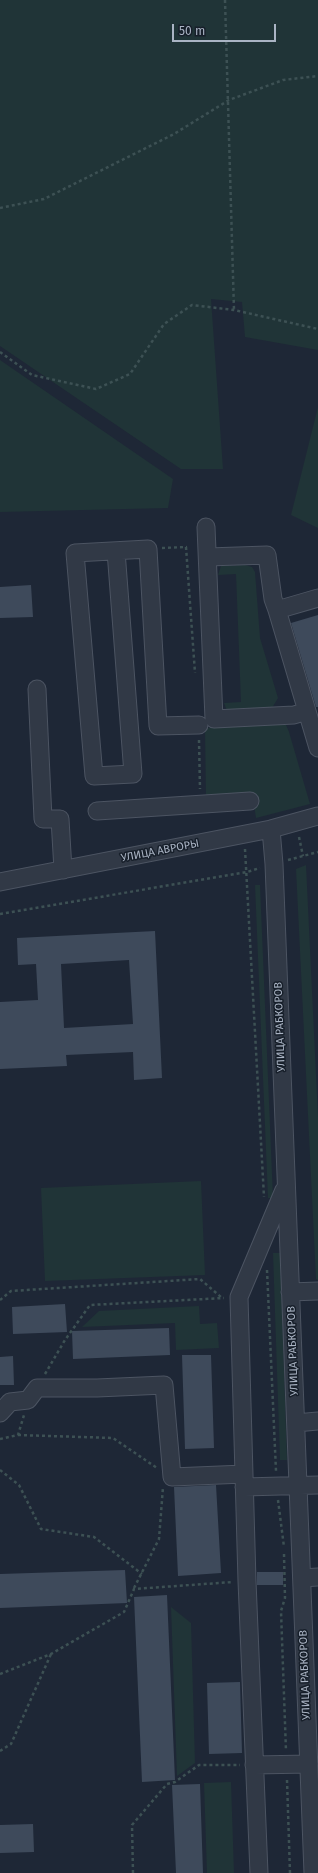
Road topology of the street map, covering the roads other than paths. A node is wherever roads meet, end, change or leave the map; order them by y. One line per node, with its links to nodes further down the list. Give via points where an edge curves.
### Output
1 (206, 527): 3 (street)
2 (116, 551): 2 (street, via 134,774 94,776 75,553); 8 (street, via 148,549 158,726)
3 (208, 557): 5 (street, via 267,555); 7 (street, via 214,719 294,715)
4 (318, 598): 5 (street)
5 (277, 610): 7 (street)
6 (37, 689): 14 (street, via 43,819 60,820)
7 (307, 711): 9 (street)
8 (199, 725)
9 (318, 748)
10 (250, 801): 11 (street)
11 (97, 811)
12 (318, 816): 13 (street, УЛИЦА АВРОРЫ)
13 (271, 829): 14 (street, УЛИЦА АВРОРЫ); 16 (street, УЛИЦА РАБКОРОВ)
14 (63, 870): 15 (street, УЛИЦА АВРОРЫ)
15 (0, 882)
16 (286, 1184): 18 (street, УЛИЦА РАБКОРОВ); 22 (street, via 239,1297)
17 (318, 1290): 18 (street)
18 (290, 1292): 20 (street, УЛИЦА РАБКОРОВ)
19 (0, 1413): 22 (street, via 10,1402 33,1394 164,1385 168,1473 172,1477)
20 (296, 1422): 21 (street); 24 (street, УЛИЦА РАБКОРОВ)
21 (318, 1422)
22 (244, 1481): 24 (street, via 276,1486); 27 (street)
23 (318, 1485): 24 (street)
24 (298, 1486): 25 (street, УЛИЦА РАБКОРОВ, via 292,1546)
25 (310, 1577): 26 (street, УЛИЦА РАБКОРОВ)
26 (309, 1764): 27 (street); 29 (street, УЛИЦА РАБКОРОВ)
27 (254, 1765): 28 (street)
28 (259, 1873)
29 (313, 1873)

